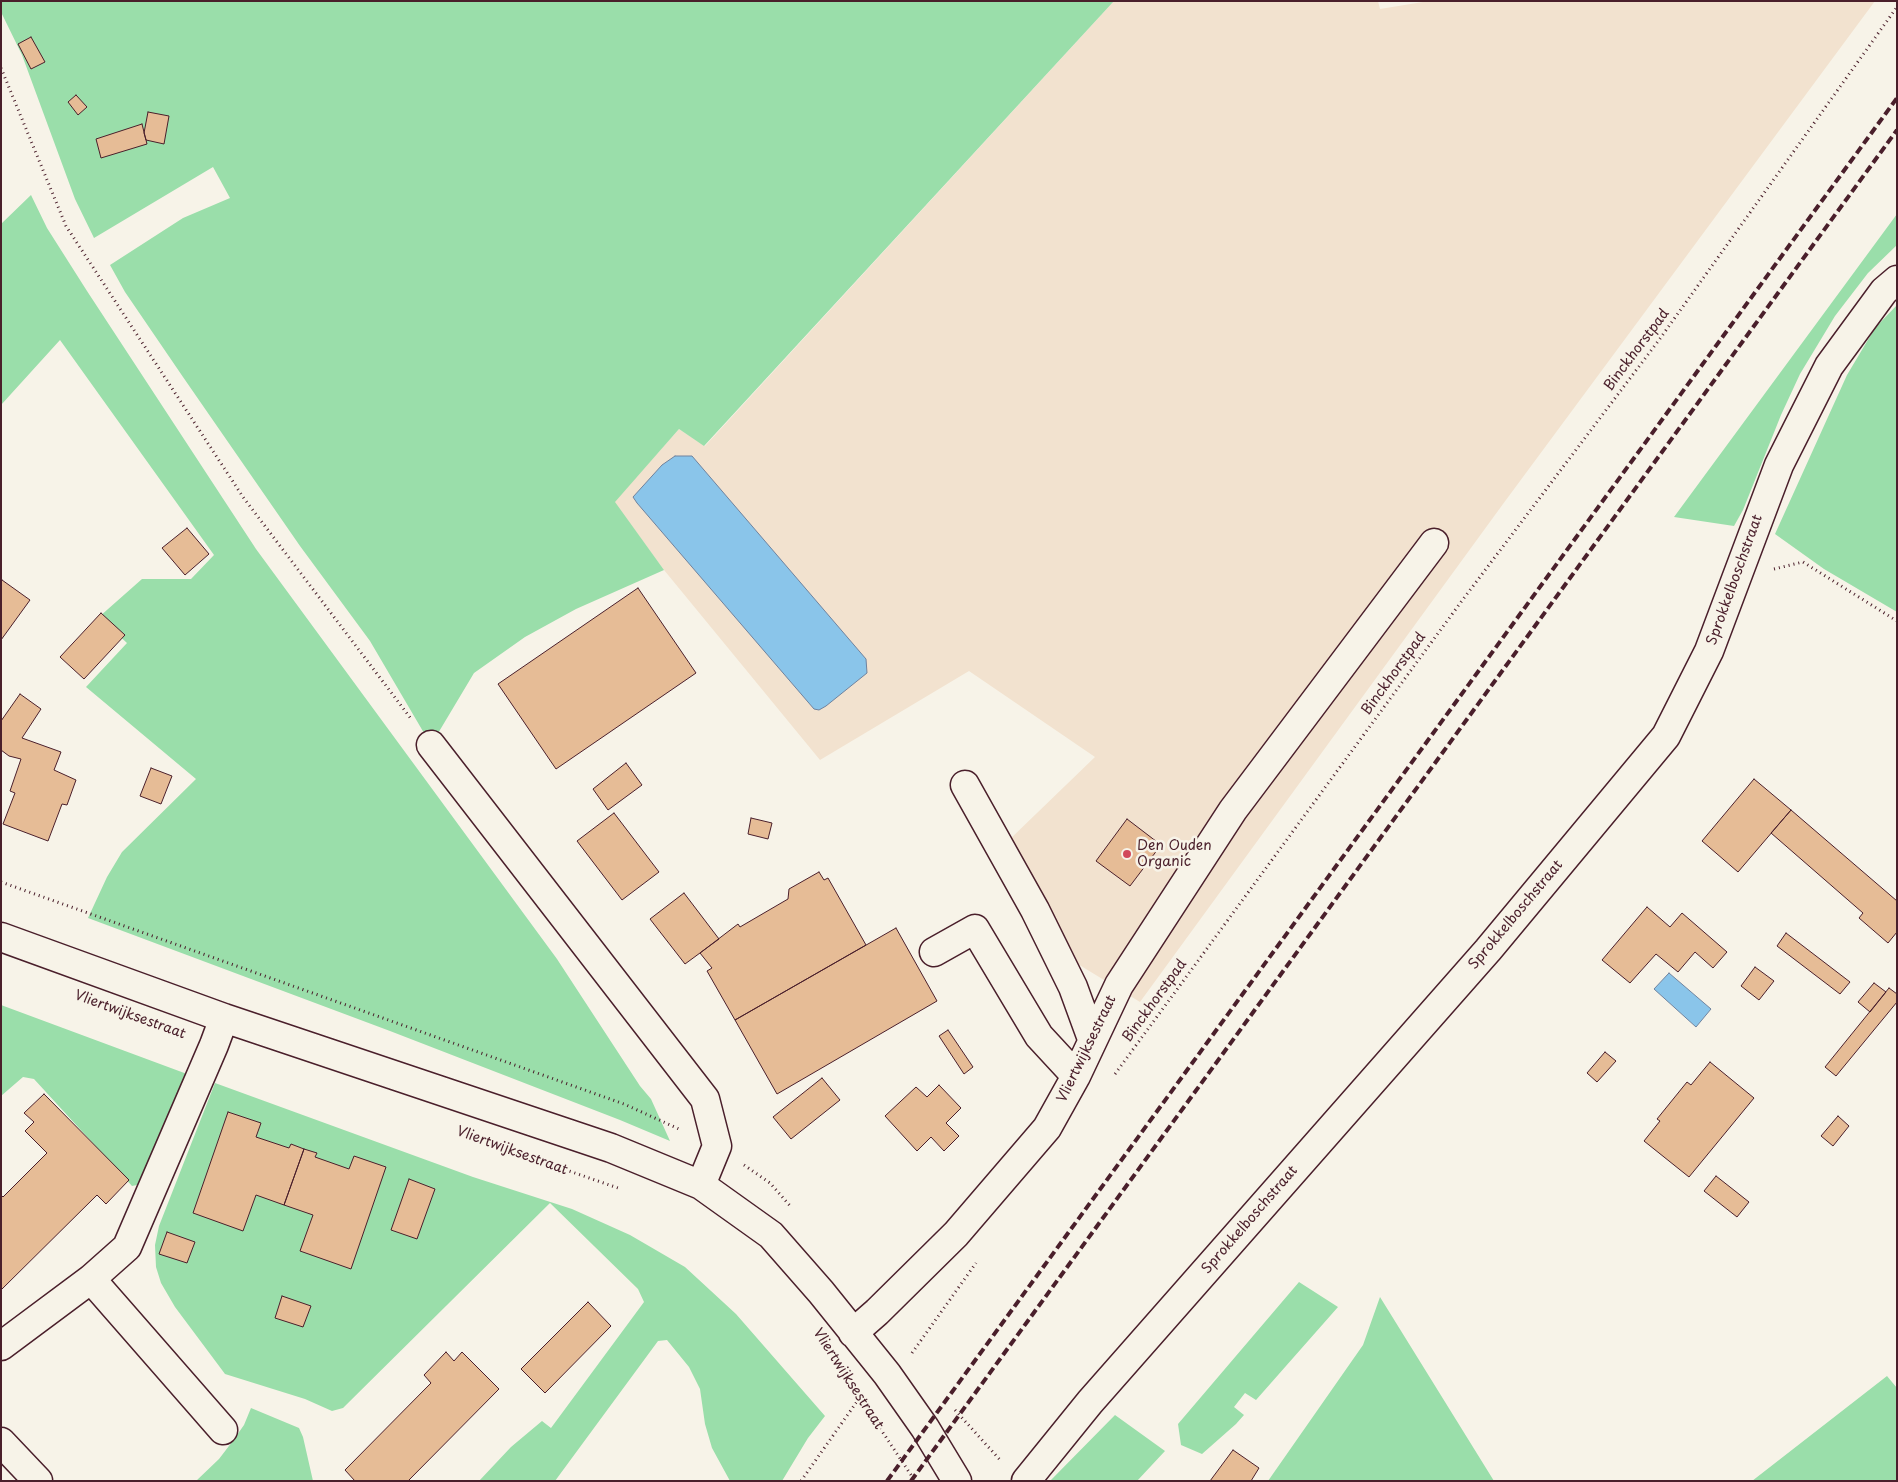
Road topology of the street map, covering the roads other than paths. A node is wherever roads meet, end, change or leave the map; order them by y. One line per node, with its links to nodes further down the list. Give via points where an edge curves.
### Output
1 (1897, 280): 18 (street, Sprokkelboschstraat, via 1884,291 1829,366 1779,465 1709,651 1666,736 1488,950 1090,1402)
2 (1434, 543): 8 (street, Vliertwijksestraat, via 1233,810 1119,985)
3 (431, 745): 10 (street, via 705,1100 717,1146)
4 (965, 785): 8 (street, via 1035,910 1072,987)
5 (1, 937): 7 (street, Vliertwijksestraat)
6 (934, 952): 9 (street, via 975,929 1039,1036)
7 (224, 1018): 10 (street, Vliertwijksestraat, via 611,1148); 11 (street, via 127,1246)
8 (1092, 1040): 9 (street, Vliertwijksestraat)
9 (1076, 1076): 12 (street, Vliertwijksestraat, via 1047,1128 956,1234)
10 (701, 1185): 12 (street, Vliertwijksestraat, via 771,1235)
11 (91, 1279): 13 (street); 14 (street)
12 (853, 1333): 17 (street, Vliertwijksestraat, via 920,1420)
13 (1, 1346)
14 (223, 1430)
15 (1, 1442): 16 (street)
16 (38, 1481)
17 (957, 1481)
18 (1026, 1481)

